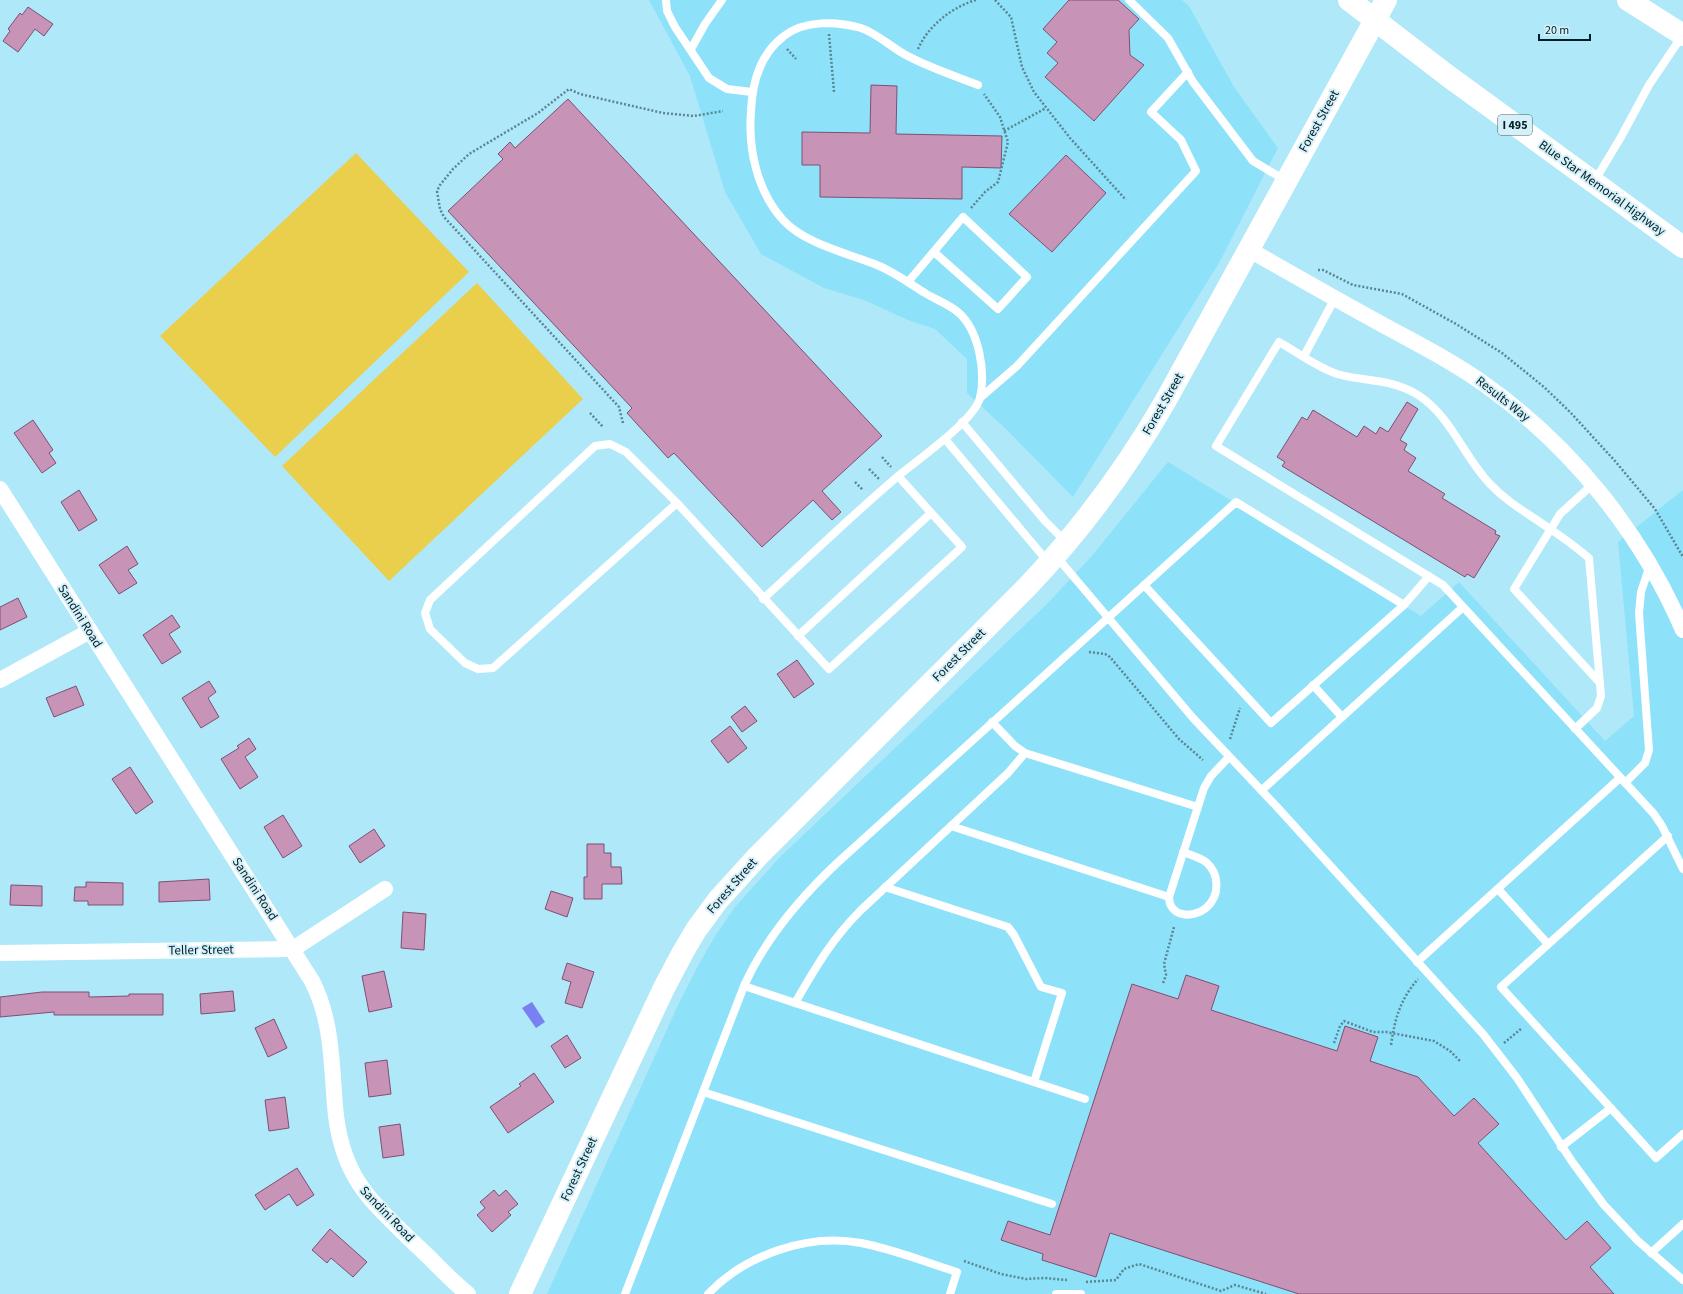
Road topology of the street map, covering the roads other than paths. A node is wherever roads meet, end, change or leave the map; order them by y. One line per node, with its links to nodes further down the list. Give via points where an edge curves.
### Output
1 (666, 0): 8 (lane, via 667,11)
2 (722, 0): 8 (lane)
3 (1129, 0): 9 (lane, via 1168,38)
4 (1349, 0): 13 (main road, Blue Star Memorial Highway / I 495)
5 (1386, 0): 12 (main road, Forest Street)
6 (1628, 0): 7 (main road)
7 (1683, 35): 13 (lane, via 1649,85)
8 (691, 49): 11 (lane, via 709,78 727,89)
9 (1188, 72): 12 (lane, via 1253,161); 20 (lane, via 1151,112 1181,140 1196,171 1017,366)
10 (978, 85): 11 (lane, via 914,59 867,30 828,24 804,25 778,40 756,75)
11 (752, 92): 17 (lane, via 750,138 755,167 767,197 783,220 797,231 836,252 878,265)
12 (1286, 180): 15 (main road, Forest Street)
13 (1594, 183): 14 (main road, Blue Star Memorial Highway / I 495)
14 (1683, 247)
15 (1248, 249): 18 (street, Results Way); 29 (main road, Forest Street, via 1145,436 1112,485)
16 (934, 252): 16 (lane, via 963,217 1027,277 998,309); 17 (lane)
17 (908, 282): 20 (lane, via 961,314 975,334 981,362)
18 (1335, 298): 19 (lane); 24 (street, Results Way, via 1431,351 1486,385 1544,433)
19 (1304, 356): 28 (lane, via 1337,374 1390,382 1419,396 1436,409 1447,422 1475,466 1496,490 1516,507); 31 (lane, via 1278,342 1216,446)
20 (980, 398): 21 (lane, via 973,412)
21 (962, 422): 22 (lane); 29 (lane, via 1044,521)
22 (945, 439): 23 (lane); 29 (lane)
23 (898, 476): 27 (lane); 33 (lane)
24 (1592, 484): 28 (lane, via 1565,508); 30 (street, Results Way, via 1620,519)
25 (0, 489): 38 (street, Sandini Road)
26 (677, 503): 26 (lane, via 626,452 610,444 594,446 430,600 425,613 430,629 465,663 478,669 493,668); 33 (lane)
27 (931, 513): 39 (lane); 39 (lane, via 962,547 829,669)
28 (1550, 529): 41 (lane, via 1589,558); 41 (lane, via 1514,589)
29 (1057, 554): 36 (lane); 76 (main road, Forest Street, via 758,856 699,925 664,988)
30 (1650, 565): 37 (street, Results Way); 48 (lane, via 1641,592 1639,613 1649,750 1645,763)
31 (1429, 576): 34 (lane); 35 (lane, via 1443,585)
32 (1144, 585): 34 (lane, via 1236,502); 36 (lane); 42 (lane, via 1270,723)
33 (763, 598): 39 (lane)
34 (1404, 605): 42 (lane)
35 (1463, 607): 43 (lane); 45 (lane)
36 (1108, 617): 44 (lane); 47 (lane)
37 (1683, 630)
38 (90, 631): 40 (street); 60 (street, Sandini Road)
39 (798, 636)
40 (0, 680)
41 (1600, 684): 45 (lane, via 1599,704)
42 (1313, 685): 43 (lane)
43 (1342, 717): 49 (lane)
44 (992, 722): 46 (lane); 63 (lane, via 809,890 768,941)
45 (1575, 729): 48 (lane)
46 (1025, 753): 50 (lane); 51 (lane, via 1008,773)
47 (1229, 757): 49 (lane); 50 (lane, via 1208,782)
48 (1623, 780): 52 (lane, via 1658,820); 56 (lane)
49 (1262, 790): 62 (lane)
50 (1198, 807): 53 (lane)
51 (951, 826): 55 (lane); 58 (lane)
52 (1668, 836): 54 (lane); 59 (lane)
53 (1183, 852): 58 (lane); 58 (lane, via 1199,858 1209,866 1216,880 1215,894 1205,908 1187,915 1173,910)
54 (1683, 869)
55 (885, 887): 64 (lane, via 834,939); 65 (lane, via 1008,927 1041,987 1062,993)
56 (1498, 888): 59 (lane); 62 (lane)
57 (386, 889): 60 (street)
58 (1169, 897)
59 (1548, 944): 68 (lane, via 1501,987)
60 (293, 949): 61 (street, Teller Street); 75 (street, Sandini Road, via 322,1002 332,1050 338,1130 352,1174 376,1206)
61 (0, 953)
62 (1418, 962): 70 (lane, via 1495,1050 1526,1092)
63 (744, 986): 64 (lane); 66 (lane)
64 (795, 1003): 65 (lane)
65 (1034, 1082): 67 (lane)
66 (703, 1092): 71 (lane); 77 (lane)
67 (1085, 1099)
68 (1611, 1108): 69 (lane, via 1656,1158); 70 (lane)
69 (1683, 1134)
70 (1561, 1147): 73 (lane, via 1604,1205)
71 (1052, 1204)
72 (1683, 1224): 73 (lane)
73 (1651, 1253): 74 (lane)
74 (1683, 1280)
75 (468, 1294)
76 (520, 1294)
77 (625, 1294)
78 (708, 1294): 79 (lane, via 732,1274 764,1256 808,1243 842,1241 881,1248 957,1272)
79 (950, 1294)
80 (1056, 1294): 81 (lane)
81 (1081, 1294)

